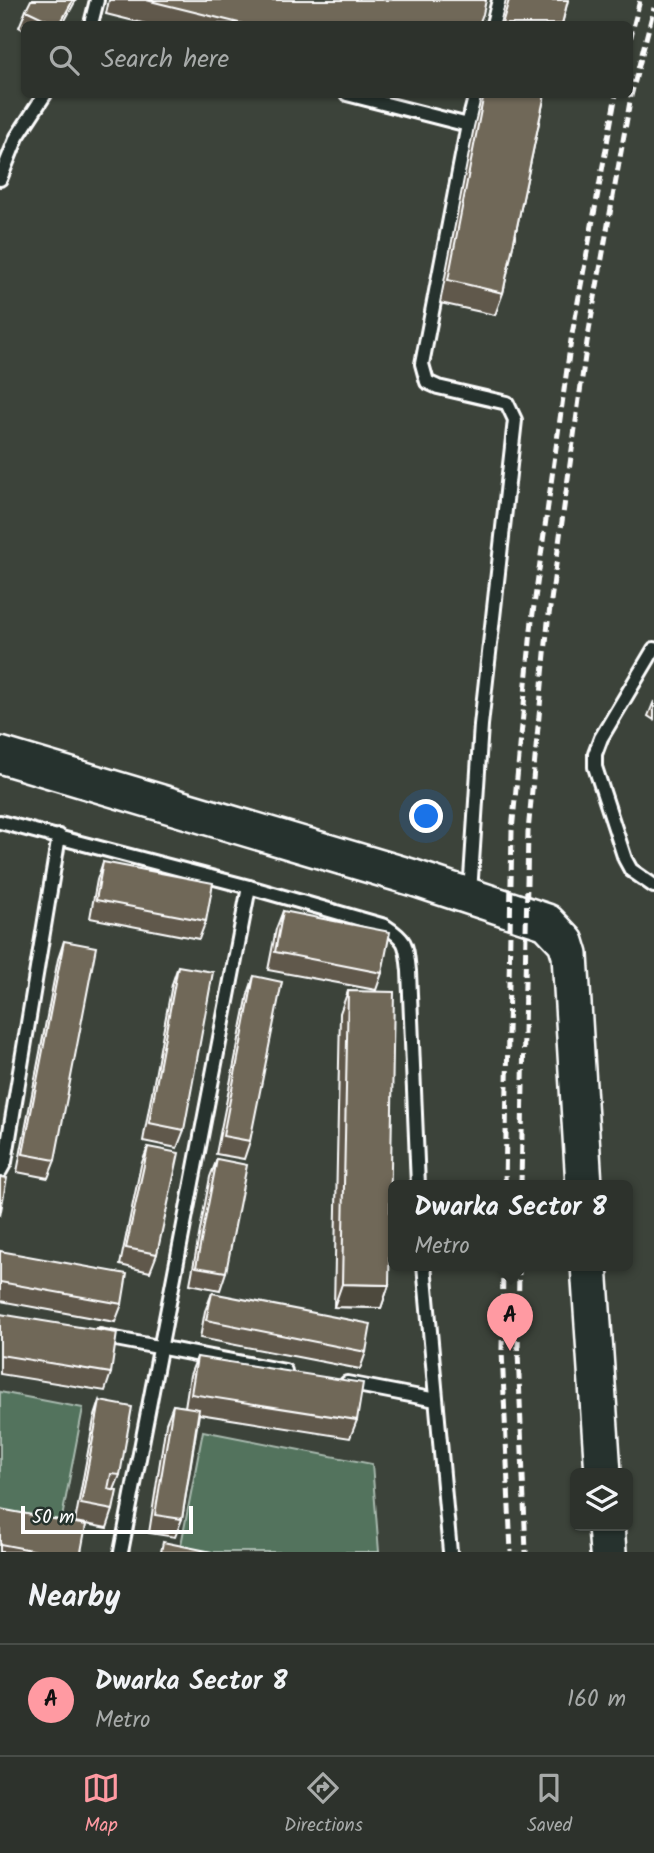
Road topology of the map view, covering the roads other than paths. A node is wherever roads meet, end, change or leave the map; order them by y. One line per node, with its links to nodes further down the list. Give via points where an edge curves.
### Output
1 (97, 0): 3 (lane)
2 (499, 0): 4 (lane)
3 (92, 21)
4 (494, 21)
5 (43, 98): 9 (lane, via 17,137)
6 (363, 98): 8 (lane)
7 (475, 98): 8 (lane)
8 (468, 125): 16 (lane, via 422,364 427,382 507,403 514,420 481,724)
9 (0, 179)
10 (654, 649): 14 (lane, via 601,738 595,766 631,870)
11 (0, 755): 16 (street)
12 (0, 822): 13 (lane)
13 (59, 836): 15 (lane); 17 (lane)
14 (654, 886)
15 (249, 887): 18 (lane, via 385,926 406,946); 23 (lane)
16 (470, 897): 19 (street, via 547,922 566,942)
17 (0, 1171)
18 (418, 1180)
19 (584, 1180)
20 (425, 1271): 26 (lane)
21 (590, 1271): 27 (street)
22 (80, 1333): 23 (lane)
23 (161, 1348): 24 (lane); 29 (lane)
24 (292, 1373)
25 (331, 1380): 26 (lane)
26 (436, 1400): 30 (lane)
27 (603, 1468)
28 (606, 1531): 31 (street)
29 (121, 1552)
30 (450, 1552)
31 (608, 1552)

